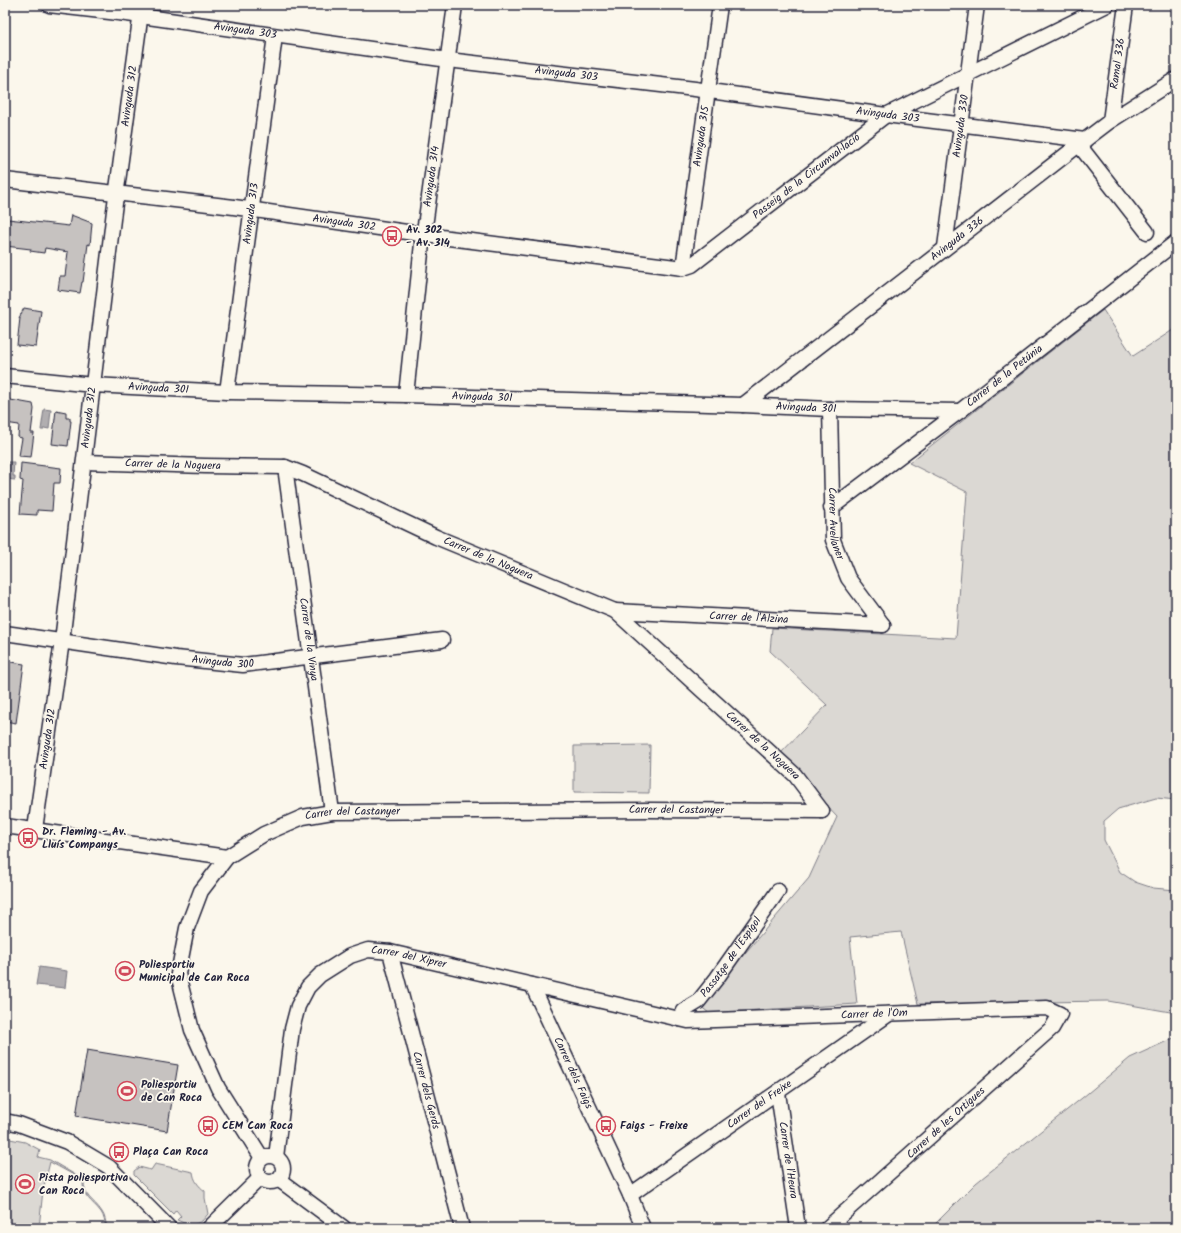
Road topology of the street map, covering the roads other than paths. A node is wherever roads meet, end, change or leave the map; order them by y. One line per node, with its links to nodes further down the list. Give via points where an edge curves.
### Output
1 (49, 5): 7 (street, Avinguda 303)
2 (455, 5): 9 (street, Avinguda 314)
3 (720, 5): 12 (street, Avinguda 315)
4 (977, 5): 10 (street, Avinguda 330)
5 (1106, 5): 10 (street, Passeig de la Circumval·lació)
6 (1126, 5): 14 (street, Ramal 336)
7 (141, 11): 8 (street, Avinguda 303); 18 (street, Avinguda 312)
8 (275, 36): 9 (street, Avinguda 303); 19 (street, Avinguda 313)
9 (448, 60): 12 (street, Avinguda 303); 21 (street, Avinguda 314)
10 (969, 73): 13 (street, Passeig de la Circumval·lació); 15 (street, Avinguda 330)
11 (1176, 79): 14 (street, Avinguda 336)
12 (708, 91): 13 (street, Avinguda 303); 24 (street, Avinguda 315)
13 (886, 115): 15 (street, Avinguda 303); 24 (street, Passeig de la Circumval·lació, via 692,265)
14 (1110, 121): 16 (street, Avinguda 336)
15 (961, 124): 16 (street, Avinguda 303); 23 (street, Avinguda 330)
16 (1082, 142): 20 (street); 23 (street, Avinguda 336)
17 (5, 180): 18 (street, Avinguda 302)
18 (116, 194): 19 (street, Avinguda 302); 26 (street, Avinguda 312)
19 (252, 210): 21 (street, Avinguda 302); 27 (street, Avinguda 313)
20 (1147, 232)
21 (423, 234): 24 (street, Avinguda 302); 28 (street, Avinguda 314)
22 (1176, 242): 31 (street, Carrer de la Petúnia)
23 (945, 247): 29 (street, Avinguda 336)
24 (683, 268)
25 (5, 376): 26 (street, Avinguda 301)
26 (92, 385): 27 (street, Avinguda 301); 32 (street, Avinguda 312)
27 (226, 392): 28 (street, Avinguda 301)
28 (406, 395): 29 (street, Avinguda 301)
29 (743, 405): 30 (street, Avinguda 301)
30 (830, 409): 31 (street, Avinguda 301); 34 (street, Carrer Avellaner)
31 (960, 411): 34 (street, Carrer de la Petúnia)
32 (84, 462): 33 (street, Carrer de la Noguera); 39 (street, Avinguda 312)
33 (285, 467): 35 (street, Carrer de la Noguera, via 436,537); 40 (street, Carrer de la Vinya)
34 (831, 508): 36 (street, Carrer Avellaner, via 833,540 848,578)
35 (615, 611): 36 (street, Carrer de l'Alzina); 41 (street, Carrer de la Noguera, via 795,776)
36 (883, 624)
37 (5, 633): 39 (street, Avinguda 300)
38 (442, 640): 40 (street, Avinguda 300)
39 (62, 641): 40 (street, Avinguda 300, via 243,665); 44 (street, Avinguda 312)
40 (311, 656): 42 (street, Carrer de la Vinya)
41 (822, 811): 42 (street, Carrer del Castanyer)
42 (332, 812): 45 (street, Carrer del Castanyer, via 302,817 264,834)
43 (5, 826): 44 (street)
44 (35, 829): 45 (street)
45 (227, 857): 54 (street, Carrer del Castanyer, via 201,891 187,928 178,974 192,1030 218,1088)
46 (778, 891): 51 (street, Passatge de l'Espígol, via 718,978 698,1002 683,1011)
47 (390, 952): 48 (street, Carrer del Xiprer); 54 (street, Carrer del Xiprer, via 368,950 350,956 320,974 308,987 298,1006 292,1030); 61 (street, Carrer dels Gerds)
48 (532, 985): 51 (street, Carrer del Xiprer); 57 (street, Carrer dels Faigs)
49 (889, 1014): 50 (street, Carrer de l'Om, via 1047,1008); 51 (street, Carrer de l'Om); 52 (street, Carrer del Freixe)
50 (1060, 1014): 64 (street, Carrer de les Ortigues, via 1052,1028)
51 (683, 1020)
52 (778, 1093): 57 (street, Carrer del Freixe); 63 (street, Carrer de l'Heura)
53 (5, 1121): 58 (street, via 67,1142 109,1166)
54 (269, 1157): 55 (street, via 257,1164); 56 (street, via 282,1163 281,1176)
55 (260, 1178): 56 (street, via 269,1182); 59 (street)
56 (278, 1179): 60 (street)
57 (630, 1195): 62 (street, Carrer dels Faigs)
58 (169, 1228)
59 (209, 1228)
60 (344, 1228)
61 (462, 1228)
62 (643, 1228)
63 (798, 1228)
64 (827, 1228)

